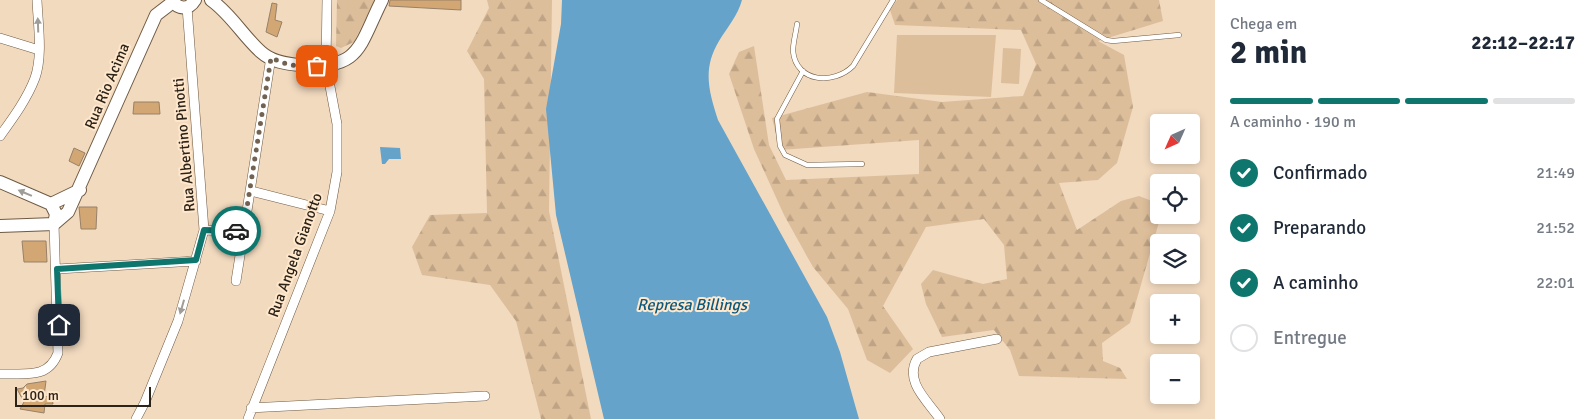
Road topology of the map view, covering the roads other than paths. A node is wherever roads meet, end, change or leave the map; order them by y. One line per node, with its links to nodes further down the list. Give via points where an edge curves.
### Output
1 (37, 0): 12 (street, one-way to 1)
2 (211, 0): 13 (main road, via 241,27 262,53)
3 (327, 0): 14 (street, Rua Angela Gianotto)
4 (382, 0): 14 (main road, via 356,53 342,63)
5 (893, 0): 15 (lane, via 845,74 823,79)
6 (1041, 0): 10 (lane, via 1106,40)
7 (172, 1): 8 (main road, Rua Rio Acima, via 178,7); 19 (main road, Rua Rio Acima, via 156,15)
8 (191, 4): 25 (street, Rua Albertino Pinotti)
9 (797, 24): 15 (lane, via 793,52)
10 (1179, 35)
11 (0, 38): 12 (street)
12 (39, 50): 16 (street, via 35,77 22,104)
13 (271, 58): 14 (main road, via 289,65); 20 (street)
14 (326, 65): 22 (street, Rua Angela Gianotto, via 337,124 337,172)
15 (803, 71): 17 (lane, via 777,119 780,146 785,155 807,164)
16 (0, 136)
17 (862, 164)
18 (0, 182): 21 (main road, one-way to 18)
19 (80, 190): 21 (main road); 23 (main road, Rua Rio Acima, via 68,212)
20 (251, 191): 22 (street); 26 (street)
21 (51, 204): 23 (main road, via 56,214)
22 (330, 210): 33 (street, Rua Angela Gianotto)
23 (54, 224): 24 (main road); 28 (street)
24 (0, 226)
25 (204, 230): 26 (street); 27 (street, Rua Albertino Pinotti)
26 (243, 232): 29 (street)
27 (196, 260): 28 (street); 34 (street, Rua Albertino Pinotti, one-way to 34, via 178,321)
28 (57, 269): 31 (street, via 60,344 55,362 45,371 36,373)
29 (236, 281)
30 (997, 339): 36 (street, via 929,352 917,359 912,374 915,385)
31 (0, 374)
32 (485, 396): 33 (street)
33 (251, 408): 35 (street, Rua Angela Gianotto)
34 (136, 419)
35 (248, 419)
36 (940, 419)

